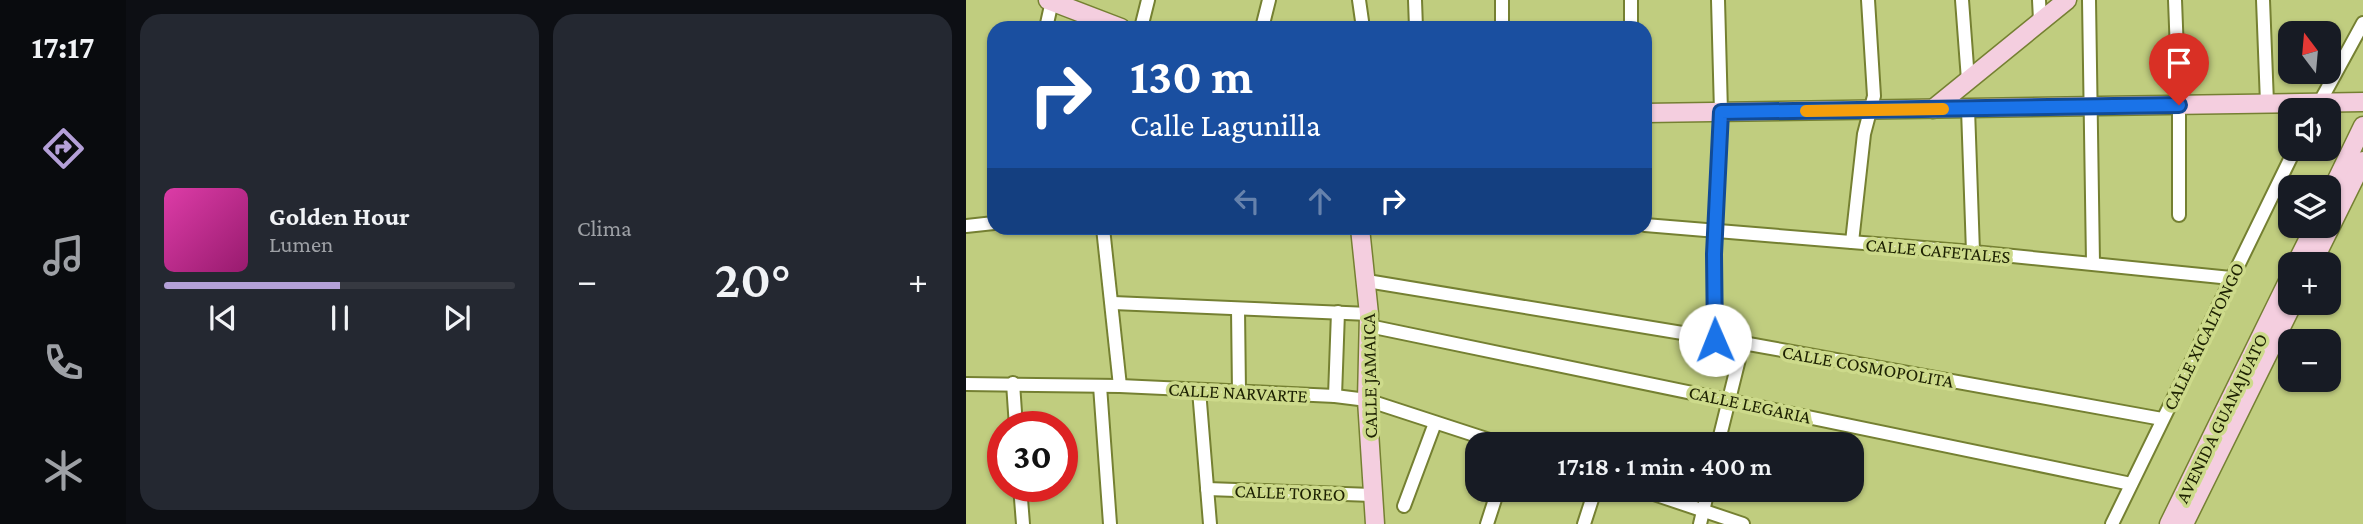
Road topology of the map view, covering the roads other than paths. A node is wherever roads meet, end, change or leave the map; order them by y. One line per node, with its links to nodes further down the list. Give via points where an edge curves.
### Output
1 (1148, 0): 19 (street)
2 (1269, 0): 20 (street)
3 (1359, 0): 21 (street)
4 (1415, 0): 22 (street)
5 (1502, 0): 23 (street)
6 (1631, 0): 24 (street)
7 (1718, 0): 37 (street)
8 (1868, 0): 36 (street)
9 (1962, 0): 26 (street)
10 (2039, 0): 16 (street)
11 (2067, 0): 16 (street)
12 (2089, 0): 33 (street)
13 (2175, 0): 32 (street)
14 (2263, 0): 29 (street)
15 (1050, 1): 17 (street); 18 (street)
16 (2040, 20): 26 (street)
17 (1047, 21)
18 (1093, 21)
19 (1143, 21)
20 (1264, 21)
21 (1362, 21)
22 (1416, 21)
23 (1502, 21)
24 (1631, 21)
25 (2363, 23): 27 (street)
26 (1968, 80): 34 (street)
27 (2321, 98)
28 (2363, 102): 31 (street)
29 (2267, 103): 30 (street); 32 (street)
30 (2278, 104)
31 (2341, 104)
32 (2179, 105): 33 (street); 43 (street)
33 (2092, 106): 35 (street); 53 (street)
34 (1933, 109): 35 (street); 36 (street)
35 (1968, 109): 51 (street)
36 (1871, 110): 37 (street); 50 (street, via 1864,134)
37 (1721, 112): 38 (street); 47 (street)
38 (1652, 113)
39 (2363, 127): 42 (street)
40 (2289, 161): 54 (street, CALLE XICALTONGO)
41 (2363, 161): 52 (street)
42 (2339, 175)
43 (2179, 215)
44 (987, 224): 46 (street)
45 (1652, 225): 47 (street, CALLE CAFETALES)
46 (966, 226)
47 (1716, 230): 50 (street, CALLE CAFETALES); 62 (street)
48 (1104, 235): 57 (street)
49 (1361, 235): 55 (street, CALLE JAMAICA)
50 (1852, 243): 51 (street, CALLE CAFETALES)
51 (1973, 252): 53 (street, CALLE CAFETALES)
52 (2318, 252)
53 (2093, 263): 54 (street, CALLE CAFETALES)
54 (2231, 278): 74 (street, CALLE XICALTONGO)
55 (1367, 281): 61 (street, CALLE JAMAICA); 62 (street, CALLE COSMOPOLITA)
56 (2278, 302): 97 (street, AVENIDA GUANAJUATO)
57 (1113, 303): 58 (street, CALLE LEGARIA); 67 (street)
58 (1238, 309): 59 (street, CALLE LEGARIA); 69 (street)
59 (1338, 313): 61 (street, CALLE LEGARIA); 70 (street)
60 (2287, 315): 98 (street, AVENIDA GUANAJUATO)
61 (1369, 320): 71 (street, CALLE LEGARIA); 72 (street, CALLE JAMAICA)
62 (1715, 340): 63 (street, CALLE COSMOPOLITA)
63 (1743, 343): 71 (street); 74 (street, CALLE COSMOPOLITA)
64 (1013, 383): 65 (street, CALLE NARVARTE); 66 (street, CALLE NARVARTE); 73 (street)
65 (966, 384)
66 (1100, 386): 67 (street, CALLE NARVARTE); 89 (street)
67 (1120, 386): 68 (street, CALLE NARVARTE)
68 (1199, 390): 69 (street, CALLE NARVARTE); 79 (street)
69 (1239, 392): 70 (street, CALLE NARVARTE)
70 (1335, 396): 72 (street, CALLE NARVARTE)
71 (1728, 399): 77 (street); 78 (street, CALLE LEGARIA)
72 (1367, 400): 75 (street, CALLE NARVARTE); 80 (street, CALLE JAMAICA)
73 (1015, 411)
74 (2162, 419): 78 (street, CALLE XICALTONGO)
75 (1435, 423): 76 (street, CALLE NARVARTE); 86 (street)
76 (1465, 432)
77 (1721, 432)
78 (2131, 484): 96 (street, CALLE XICALTONGO)
79 (1207, 489): 80 (street, CALLE TOREO); 90 (street)
80 (1372, 495): 91 (street, CALLE JAMAICA)
81 (1021, 502): 88 (street)
82 (1494, 502): 92 (street)
83 (1591, 502): 93 (street)
84 (1677, 502): 87 (street)
85 (1706, 502): 87 (street)
86 (1404, 506)
87 (1704, 511): 94 (street); 95 (street)
88 (1023, 524)
89 (1110, 524)
90 (1210, 524)
91 (1375, 524)
92 (1487, 524)
93 (1584, 524)
94 (1700, 524)
95 (1743, 524)
96 (2112, 524)
97 (2169, 524)
98 (2184, 524)

